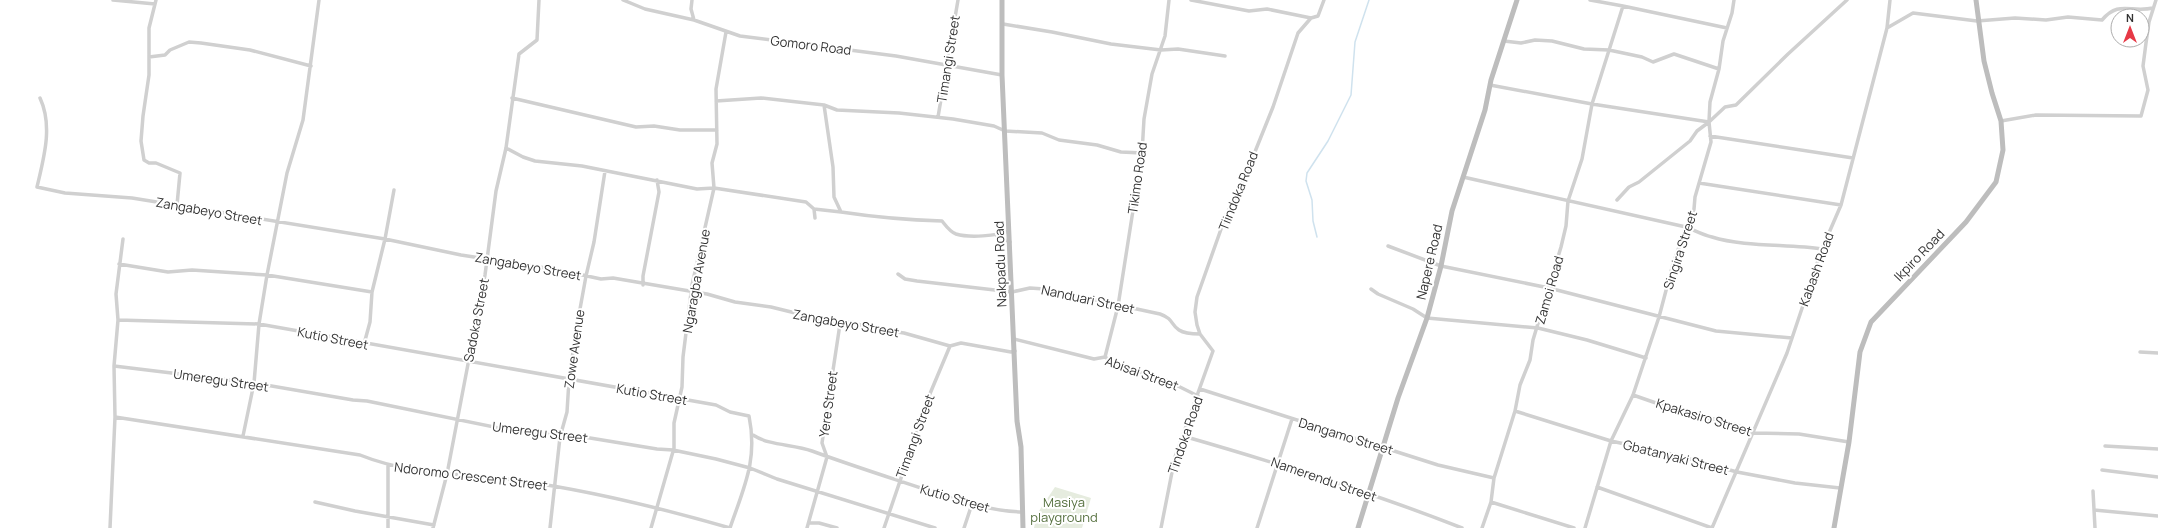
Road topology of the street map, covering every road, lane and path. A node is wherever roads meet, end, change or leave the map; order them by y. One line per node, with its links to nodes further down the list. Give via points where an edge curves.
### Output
1 (113, 0): 2 (street)
2 (121, 0): 19 (street)
3 (319, 0): 34 (street)
4 (539, 0): 40 (street, Sadoka Street, via 537,40 520,54)
5 (623, 0): 23 (street, Gomoro Road, via 645,9)
6 (692, 0): 23 (street)
7 (958, 0): 35 (street, Timangi Street)
8 (1002, 0): 25 (street, Nakpadu Road)
9 (1169, 0): 30 (street, Tikimo Road)
10 (1191, 0): 22 (street, via 1249,11 1267,9)
11 (1324, 0): 22 (street, Tiindoka Road, via 1318,16)
12 (1517, 0): 29 (street, Napere Road)
13 (1590, 0): 20 (street)
14 (1734, 0): 26 (street, Singira Street)
15 (1847, 0): 46 (street, via 1736,104 1725,107)
16 (1890, 0): 27 (street, Kabash Road)
17 (1976, 0): 24 (street, Ikpiro Road)
18 (2156, 0): 21 (street)
19 (155, 2): 33 (street)
20 (1623, 6): 26 (street); 31 (street, Zamoi Road)
21 (2154, 8): 24 (street, via 2135,10 2123,6 2109,10 2102,20 2068,17 2046,20 2020,18); 45 (street, via 2149,22 2143,66 2148,90 2141,116 2036,115)
22 (1311, 18): 94 (street, Tiindoka Road, via 1298,33 1273,107 1240,189 1226,215 1196,297 1195,312)
23 (694, 20): 28 (street, Gomoro Road)
24 (1977, 21): 27 (street, via 1913,13); 45 (street, Ikpiro Road, via 1992,93)
25 (1003, 24): 30 (street, via 1110,44); 37 (street, Nakpadu Road)
26 (1727, 28): 36 (street, Singira Street)
27 (1887, 28): 52 (street, Kabash Road)
28 (726, 32): 35 (street, Gomoro Road, via 740,36 896,56); 41 (street, Ngaragba Avenue, via 720,59)
29 (1504, 41): 31 (street, via 1552,41 1584,49); 38 (street, Napere Road)
30 (1161, 50): 32 (street, via 1178,49); 51 (street, Tikimo Road, via 1152,74 1144,119)
31 (1609, 50): 36 (street, via 1653,62 1674,54); 42 (street, Zamoi Road)
32 (1225, 56)
33 (148, 57): 34 (street, via 165,55 170,50 189,42 250,50); 61 (street, via 149,75 141,141 142,156 149,163 156,162 180,173)
34 (311, 66): 66 (street, via 303,120 287,173)
35 (947, 66): 37 (street, Gomoro Road); 44 (street, Timangi Street)
36 (1719, 69): 46 (street, Singira Street, via 1710,102)
37 (1002, 75): 48 (street, Nakpadu Road)
38 (1490, 85): 42 (street); 54 (street, Napere Road, via 1485,110)
39 (40, 98): 61 (street, Zangabeyo Street, via 45,109 46,145 38,186 65,193 132,198)
40 (512, 98): 47 (street, via 636,127); 50 (street, Sadoka Street)
41 (716, 101): 43 (street, via 761,98); 47 (street, Ngaragba Avenue)
42 (1592, 104): 46 (street); 60 (street, Zamoi Road, via 1582,160)
43 (824, 105): 44 (street, via 837,110); 65 (street, via 833,167 834,197)
44 (938, 117): 48 (street, via 994,126)
45 (2001, 121): 122 (street, Ikpiro Road, via 2003,150 1996,182 1966,222 1871,322 1860,352)
46 (1709, 122): 49 (street, Singira Street); 59 (street, via 1697,131 1690,141 1639,182 1629,186)
47 (717, 130): 57 (street, Ngaragba Avenue, via 717,144 712,163)
48 (1005, 131): 51 (street, via 1042,133 1059,140 1097,145 1121,152); 68 (street, Nakpadu Road)
49 (1710, 136): 52 (street); 56 (street, Singira Street, via 1711,142)
50 (506, 148): 53 (street, via 535,161); 75 (street, Sadoka Street, via 496,191)
51 (1142, 153): 87 (street, Tikimo Road)
52 (1853, 158): 62 (street, Kabash Road)
53 (605, 171): 55 (street); 80 (street, Zowe Avenue)
54 (1462, 177): 60 (street); 77 (street, Napere Road)
55 (657, 180): 57 (street, via 697,189); 81 (street, via 659,192)
56 (1699, 183): 62 (street); 67 (street, Singira Street, via 1691,220)
57 (714, 188): 63 (street, via 806,202); 85 (street, Ngaragba Avenue)
58 (394, 190): 71 (street)
59 (1617, 200)
60 (1568, 201): 67 (street); 82 (street, Zamoi Road, via 1566,226)
61 (177, 205): 66 (street, Zangabeyo Street)
62 (1840, 205): 74 (street, Kabash Road)
63 (814, 209): 64 (street); 64 (street, via 816,217)
64 (821, 211): 65 (street)
65 (841, 212): 69 (street, via 906,220 942,221 956,234)
66 (278, 222): 71 (street, Zangabeyo Street); 79 (street)
67 (1686, 227): 74 (street, via 1712,238); 88 (street, Singira Street)
68 (1010, 231): 69 (street); 72 (street, Nakpadu Road)
69 (998, 236): 72 (street)
70 (123, 238): 76 (street)
71 (386, 239): 75 (street, Zangabeyo Street); 84 (street)
72 (1010, 242): 86 (street, Nakpadu Road)
73 (1388, 246): 77 (street)
74 (1822, 249): 95 (street, Kabash Road)
75 (487, 259): 80 (street, Zangabeyo Street); 104 (street, Sadoka Street)
76 (119, 264): 79 (street, via 168,272 192,270); 90 (street, via 116,294)
77 (1441, 266): 82 (street); 89 (street, Napere Road)
78 (898, 274): 86 (street, Nanduari Street, via 905,279 917,281)
79 (267, 275): 84 (street); 91 (street)
80 (586, 276): 81 (street, Zangabeyo Street, via 613,278); 106 (street, Zowe Avenue)
81 (643, 285): 85 (street, Zangabeyo Street)
82 (1549, 288): 88 (street); 93 (street, Zamoi Road)
83 (1371, 289): 89 (street)
84 (372, 292): 97 (street, via 370,322)
85 (691, 292): 92 (street, Zangabeyo Street, via 771,307); 111 (street, Ngaragba Avenue)
86 (1012, 292): 87 (street, Nanduari Street, via 1030,288 1044,289); 96 (street, Nakpadu Road)
87 (1118, 306): 94 (street, Nanduari Street, via 1169,317 1178,330); 102 (street, Tikimo Road)
88 (1659, 317): 95 (street, via 1716,331); 103 (street, Singira Street)
89 (1427, 318): 93 (street); 124 (street, Napere Road)
90 (118, 320): 91 (street, Kutio Street); 105 (street)
91 (259, 324): 97 (street, Kutio Street); 107 (street)
92 (840, 324): 98 (street, Zangabeyo Street, via 851,322); 127 (street, Yere Street, via 822,443)
93 (1538, 328): 103 (street); 112 (street, Zamoi Road, via 1530,360 1520,385)
94 (1200, 334): 108 (street, Tiindoka Road, via 1213,351)
95 (1792, 338): 116 (street, Kabash Road)
96 (1014, 339): 99 (street, Nakpadu Road); 102 (street, Abisai Street, via 1094,359)
97 (364, 344): 104 (street, Kutio Street)
98 (950, 346): 99 (street, Zangabeyo Street, via 961,342); 136 (street, Timangi Street, via 929,396)
99 (1015, 351): 149 (street, Nakpadu Road)
100 (2140, 352): 101 (street)
101 (2158, 353)
102 (1105, 357): 110 (street, Abisai Street, via 1121,367 1168,381)
103 (1646, 358): 109 (street, Singira Street)
104 (468, 362): 106 (street, Kutio Street); 114 (street, Sadoka Street)
105 (114, 366): 107 (street, Umeregu Street); 113 (street)
106 (569, 380): 111 (street, Kutio Street); 117 (street, Zowe Avenue, via 567,412)
107 (254, 383): 114 (street, Umeregu Street, via 367,401); 119 (street)
108 (1200, 389): 110 (street, Tindoka Road); 115 (street, Dangamo Street)
109 (1633, 395): 116 (street, Kpakasiro Street, via 1699,418 1737,425); 121 (street, Singira Street)
110 (1198, 396): 120 (street, Tindoka Road)
111 (679, 399): 118 (street, Kutio Street, via 716,405 730,412 749,416); 126 (street, Ngaragba Avenue, via 674,423)
112 (1515, 411): 121 (street, Gbatanyaki Street); 135 (street, Zamoi Road)
113 (114, 417): 119 (street, Ndoromo Crescent Street); 155 (street)
114 (456, 419): 117 (street, Umeregu Street, via 519,432); 133 (street, Sadoka Street)
115 (1292, 419): 124 (street, Dangamo Street); 128 (street)
116 (1753, 433): 122 (street, Kpakasiro Street, via 1798,434); 132 (street, Kabash Road)
117 (560, 435): 126 (street, Umeregu Street); 137 (street, Zowe Avenue)
118 (753, 435): 127 (street, Kutio Street); 130 (street)
119 (243, 436): 129 (street, Ndoromo Crescent Street, via 360,455)
120 (1183, 436): 128 (street, Namerendu Street); 154 (street, Tindoka Road, via 1175,457)
121 (1611, 440): 132 (street, Gbatanyaki Street); 138 (street, Singira Street)
122 (1848, 442): 139 (street, Ikpiro Road)
123 (2106, 446): 125 (street)
124 (1383, 447): 135 (street, Dangamo Street, via 1438,465); 142 (street, Napere Road)
125 (2158, 449)
126 (673, 450): 130 (street, Umeregu Street); 146 (street, Ngaragba Avenue)
127 (827, 457): 136 (street, Kutio Street); 140 (street, Yere Street)
128 (1278, 464): 142 (street, Namerendu Street); 167 (street)
129 (388, 465): 133 (street, Ndoromo Crescent Street); 150 (street)
130 (750, 468): 140 (street, Umeregu Street); 159 (street)
131 (2102, 470): 134 (street)
132 (1737, 472): 139 (street, Gbatanyaki Street, via 1795,484); 173 (street, Kabash Road)
133 (447, 474): 137 (street, Ndoromo Crescent Street); 153 (street, Sadoka Street)
134 (2158, 477)
135 (1494, 478): 144 (street, Zamoi Road)
136 (899, 482): 145 (street, Kutio Street); 148 (street, Timangi Street)
137 (553, 486): 146 (street, Ndoromo Crescent Street); 157 (street, Zowe Avenue)
138 (1597, 487): 172 (street, Singira Street); 173 (street)
139 (1840, 488): 174 (street, Ikpiro Road)
140 (817, 491): 148 (street, Umeregu Street); 152 (street, Yere Street)
141 (2093, 491): 147 (street)
142 (1368, 495): 168 (street, Napere Road); 169 (street, Namerendu Street, via 1418,510)
143 (315, 502): 150 (street)
144 (1491, 502): 170 (street, Zamoi Road); 171 (street)
145 (972, 504): 149 (street, Kutio Street, via 1003,512); 164 (street)
146 (658, 507): 158 (street, Ngaragba Avenue); 159 (street, Ndoromo Crescent Street)
147 (2094, 510): 151 (street); 175 (street)
148 (888, 512): 162 (street, Timangi Street); 163 (street, Umeregu Street)
149 (1022, 512): 165 (street, Nakpadu Road)
150 (388, 516): 153 (street); 156 (street)
151 (2158, 516)
152 (809, 523): 160 (street, Yere Street); 161 (street)
153 (434, 526)
154 (1161, 527): 166 (street)
155 (110, 528)
156 (388, 528)
157 (550, 528)
158 (651, 528)
159 (730, 528)
160 (807, 528)
161 (837, 528)
162 (884, 528)
163 (936, 528)
164 (964, 528)
165 (1023, 528)
166 (1167, 528)
167 (1257, 528)
168 (1358, 528)
169 (1462, 528)
170 (1482, 528)
171 (1574, 528)
172 (1585, 528)
173 (1712, 528)
174 (1834, 528)
175 (2095, 528)

